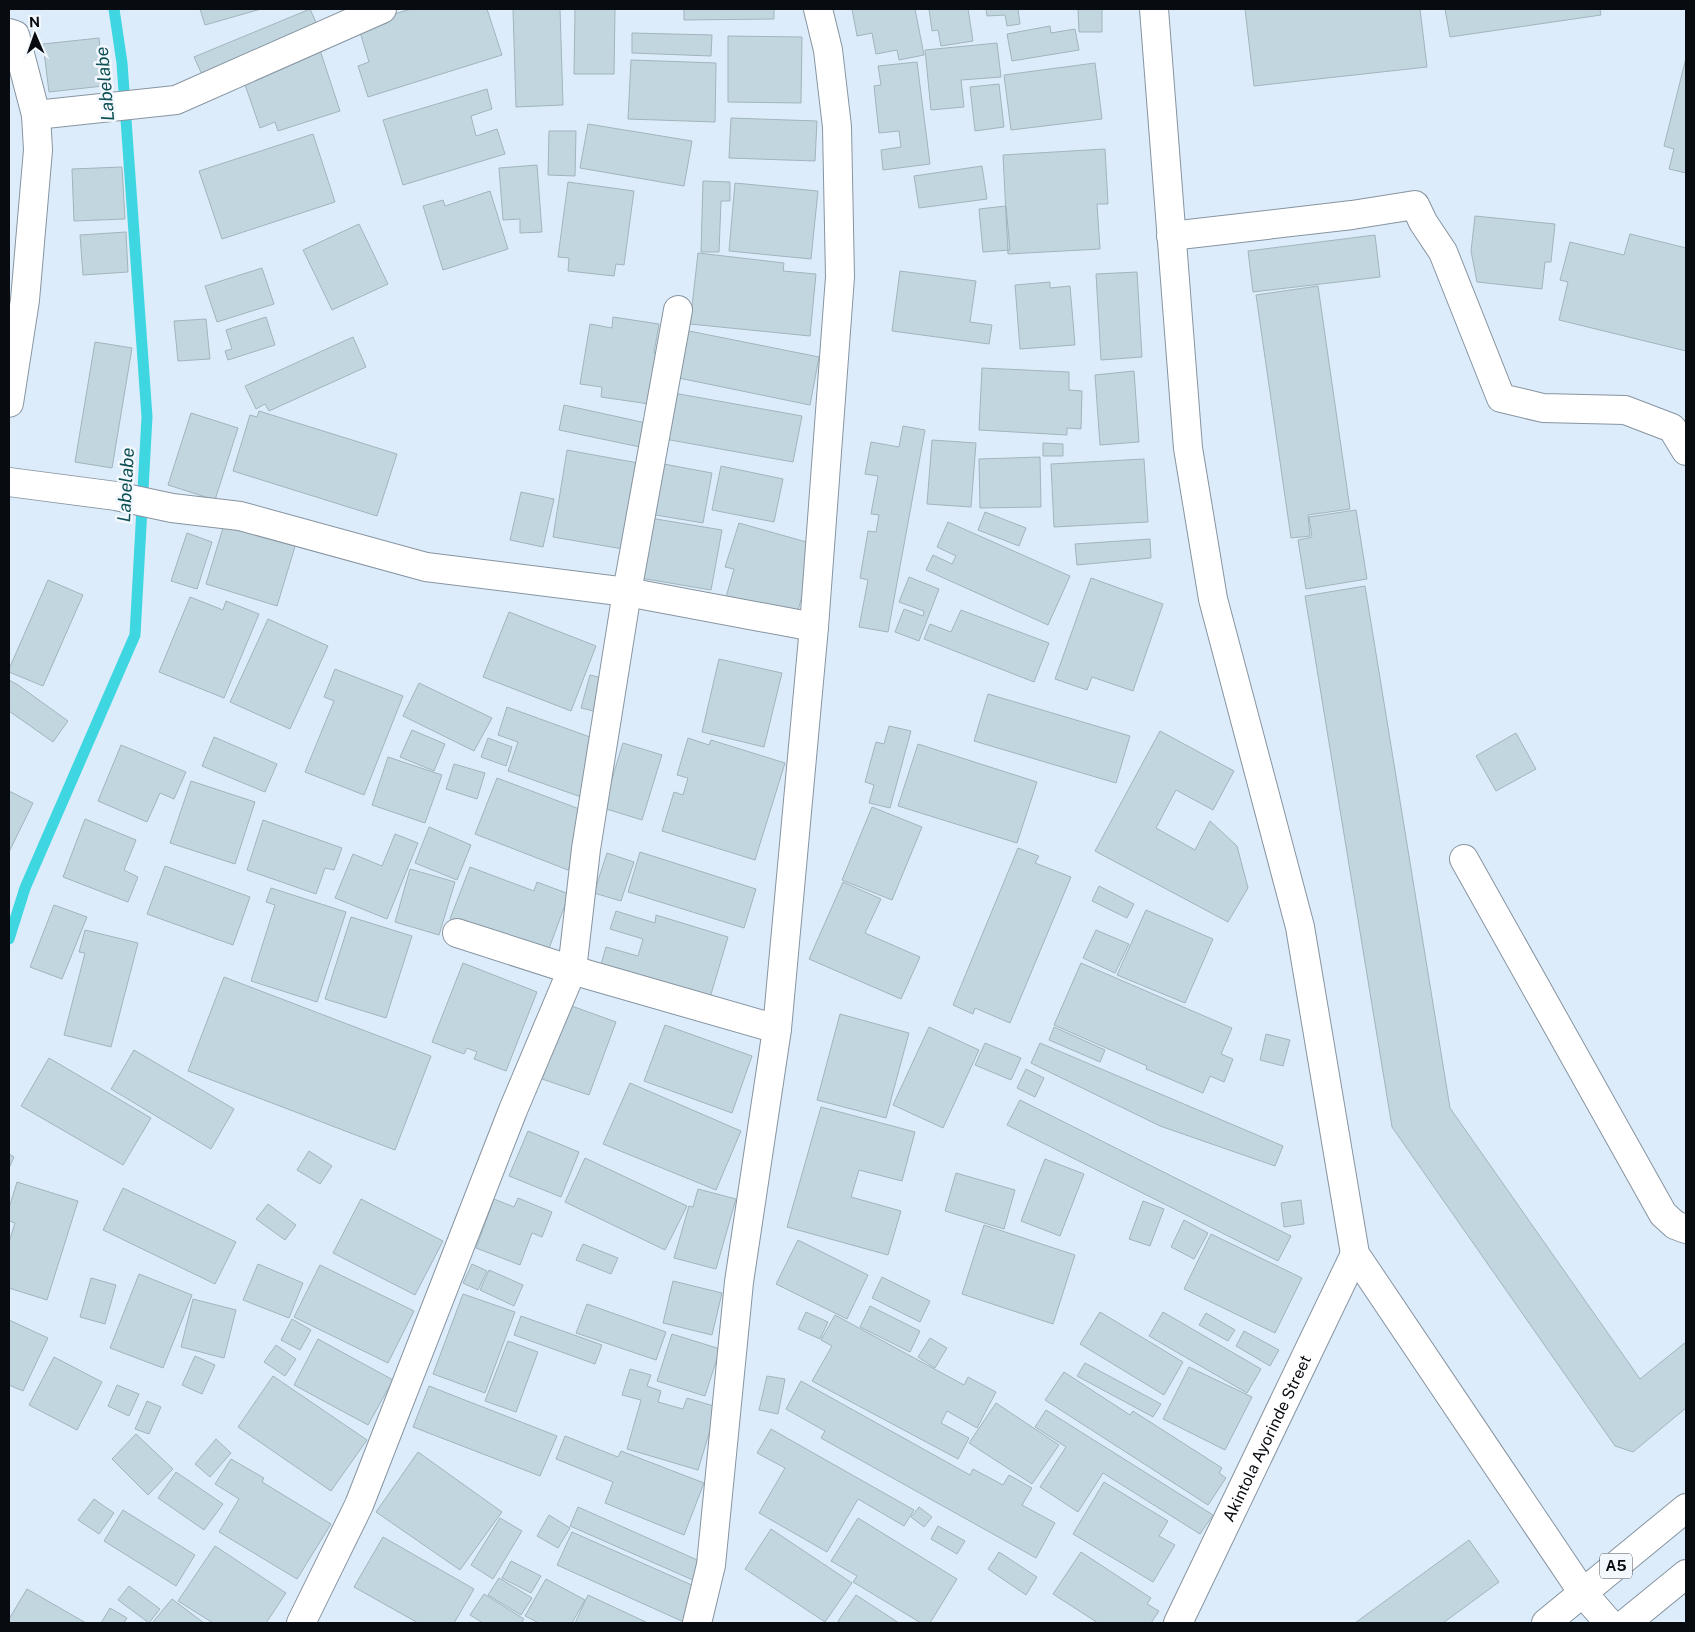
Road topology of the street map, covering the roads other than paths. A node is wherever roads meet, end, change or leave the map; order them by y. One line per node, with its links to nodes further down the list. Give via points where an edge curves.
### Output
1 (382, 9): 5 (main road, via 176,100)
2 (818, 9): 12 (main road, via 828,50 837,127 840,277)
3 (1154, 9): 6 (main road)
4 (9, 33): 5 (main road, via 15,35)
5 (36, 115): 8 (main road, via 38,150 25,300)
6 (1171, 236): 9 (main road, via 1415,205 1443,252 1501,398 1543,408 1625,410 1672,428); 18 (main road, via 1188,448 1214,599 1300,927)
7 (678, 310): 11 (main road)
8 (9, 403)
9 (1686, 451)
10 (9, 482): 11 (main road, via 240,516 426,567)
11 (627, 592): 12 (main road); 15 (main road, via 586,849)
12 (814, 627): 16 (main road)
13 (1464, 859): 17 (main road, via 1663,1214 1675,1225)
14 (456, 933): 15 (main road)
15 (572, 970): 16 (main road); 22 (main road, via 359,1505)
16 (777, 1029): 23 (main road, via 739,1282 711,1565)
17 (1686, 1229)
18 (1355, 1254): 21 (main road); 24 (main road, Akintola Ayorinde Street)
19 (1686, 1508): 21 (main road, A5)
20 (1686, 1574): 27 (main road)
21 (1583, 1593): 25 (main road, A5); 26 (main road)
22 (301, 1623)
23 (697, 1623)
24 (1178, 1623)
25 (1546, 1623)
26 (1609, 1623)
27 (1626, 1623)

